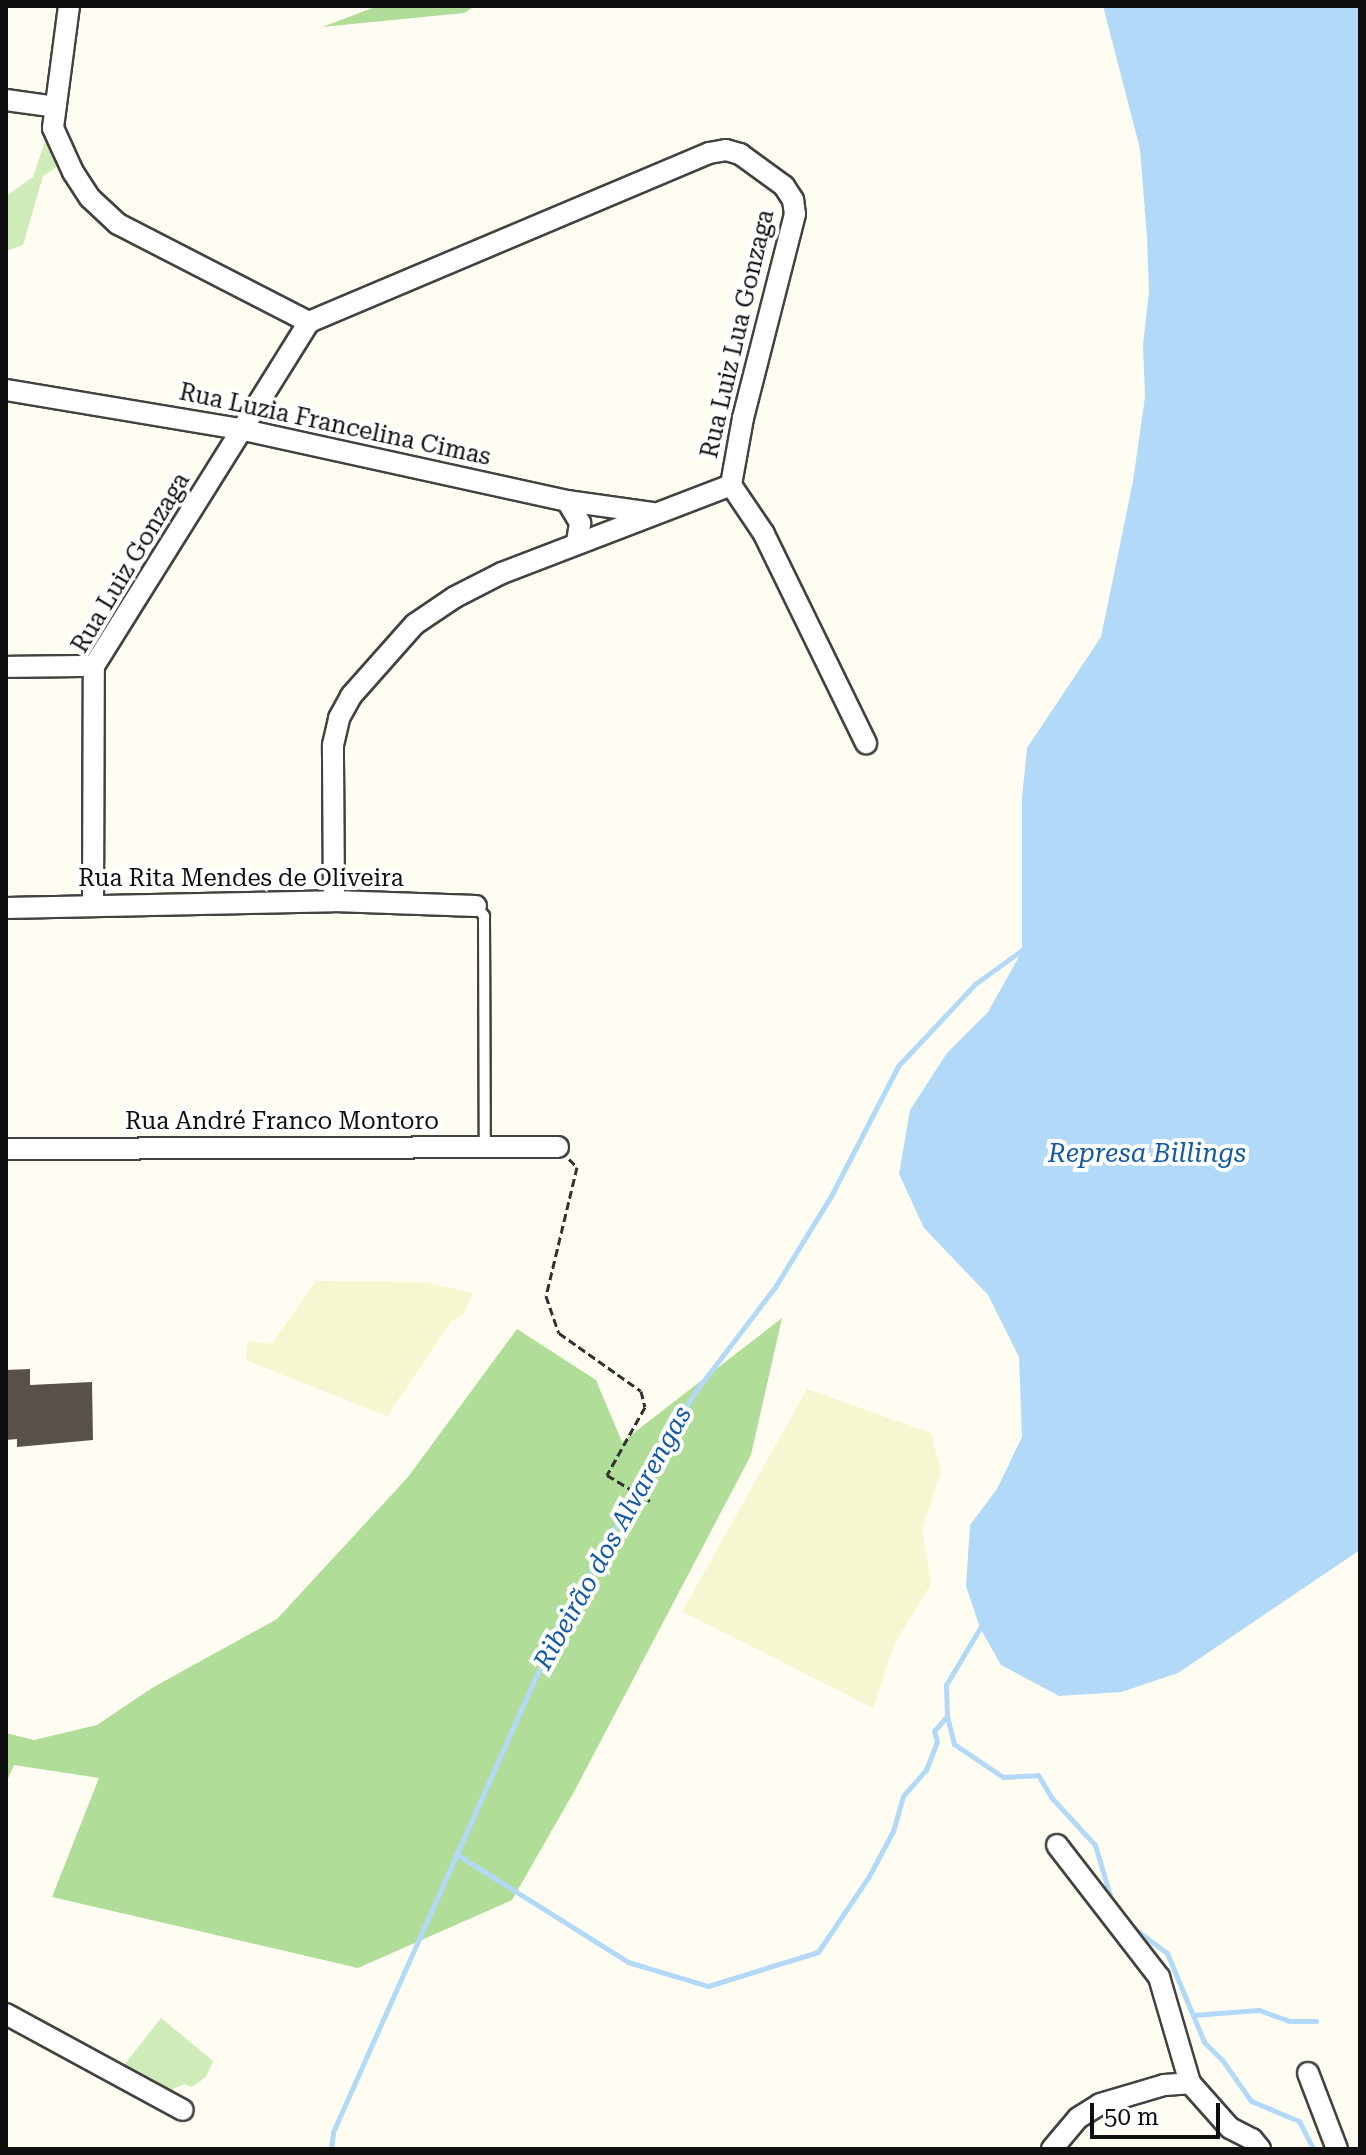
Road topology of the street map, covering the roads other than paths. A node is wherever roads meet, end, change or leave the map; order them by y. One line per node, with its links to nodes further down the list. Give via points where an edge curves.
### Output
1 (69, 6): 3 (street)
2 (6, 100): 3 (street)
3 (56, 107): 4 (street, via 53,128 73,172 90,198 118,224)
4 (309, 322): 6 (street, Rua Luiz Gonzaga); 7 (street, Rua Luiz Lua Gonzaga, via 685,161 726,150 740,154 784,186 795,214)
5 (6, 390): 6 (street, Rua Luzia Francelina Cimas)
6 (244, 430): 8 (street, Rua Luzia Francelina Cimas); 11 (street, Rua Luiz Gonzaga)
7 (731, 485): 9 (street); 13 (street, Rua Luiz Lua Gonzaga, via 764,534)
8 (567, 501): 9 (street, Rua Luzia Francelina Cimas); 10 (street, via 580,523)
9 (652, 513): 10 (street)
10 (577, 542): 14 (street, via 455,597 415,624 351,696 333,745)
11 (94, 666): 12 (street); 15 (street, Rua Luiz Gonzaga)
12 (6, 667)
13 (866, 743)
14 (334, 901): 15 (street, Rua Rita Mendes de Oliveira); 16 (street, Rua Rita Mendes de Oliveira)
15 (93, 906): 17 (street, Rua Rita Mendes de Oliveira)
16 (476, 906): 18 (lane, via 484,916)
17 (6, 908)
18 (485, 1147): 19 (street, Rua André Franco Montoro); 20 (street, Rua André Franco Montoro)
19 (558, 1147)
20 (6, 1149)
21 (1057, 1845): 24 (street, via 1159,1977)
22 (6, 2014): 25 (street)
23 (1308, 2073): 28 (street)
24 (1190, 2083): 26 (street, via 1100,2104 1078,2118); 27 (street, via 1230,2128)
25 (183, 2110)
26 (1052, 2149)
27 (1260, 2149)
28 (1337, 2149)

